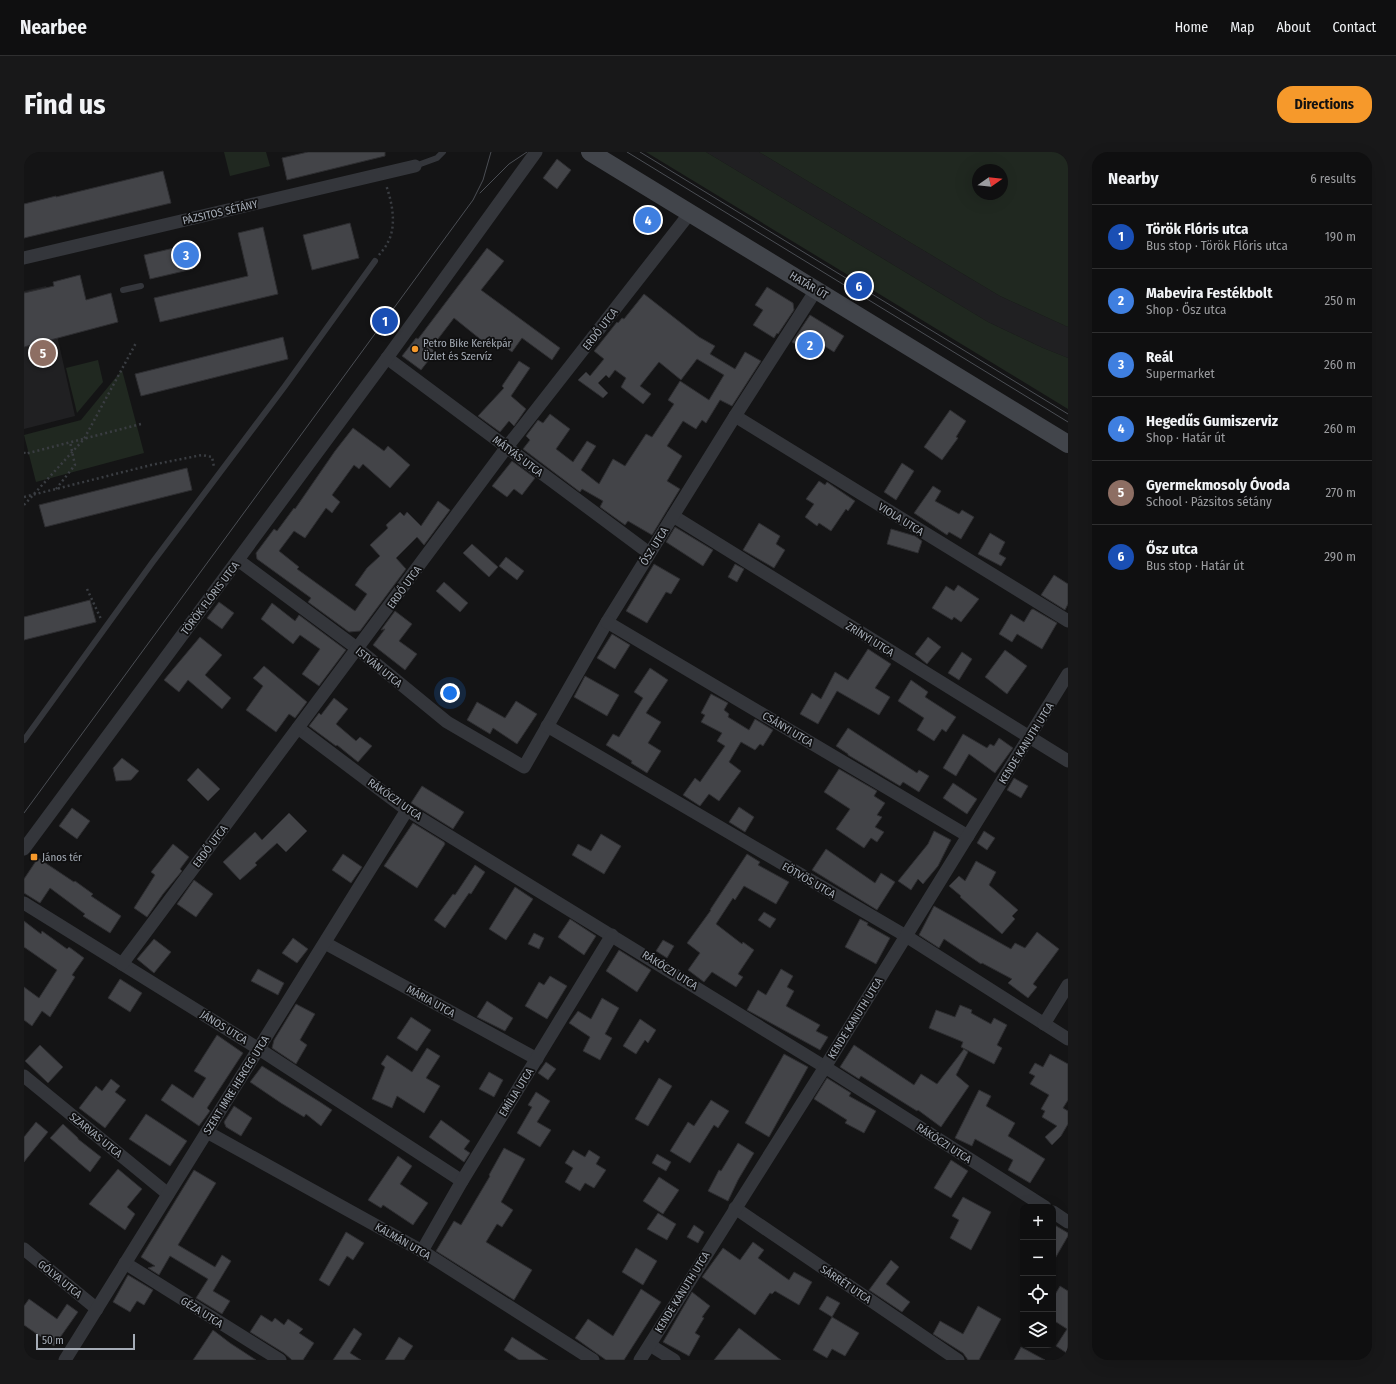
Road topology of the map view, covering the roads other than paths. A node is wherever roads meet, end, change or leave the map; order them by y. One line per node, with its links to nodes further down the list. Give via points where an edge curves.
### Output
1 (443, 152): 4 (lane, via 437,158)
2 (536, 152): 11 (street, TÖRÖK FLÓRIS UTCA)
3 (590, 152): 5 (main road, HATÁR ÚT)
4 (415, 166): 6 (street, PÁZSITOS SÉTÁNY)
5 (690, 213): 10 (main road, HATÁR ÚT); 14 (street, ERDŐ UTCA)
6 (24, 258)
7 (375, 261): 25 (lane)
8 (141, 286): 9 (lane)
9 (123, 290)
10 (816, 290): 12 (street, ŐSZ UTCA); 13 (main road, HATÁR ÚT)
11 (387, 358): 14 (street, MÁTYÁS UTCA); 17 (street, TÖRÖK FLÓRIS UTCA)
12 (735, 416): 15 (street, ŐSZ UTCA); 18 (street, VIOLA UTCA)
13 (1068, 444)
14 (507, 447): 16 (street, MÁTYÁS UTCA); 20 (street, ERDŐ UTCA)
15 (672, 516): 16 (street, ŐSZ UTCA); 24 (street, ZRÍNYI UTCA)
16 (649, 553): 19 (street, ŐSZ UTCA)
17 (238, 560): 20 (street, ISTVÁN UTCA); 30 (street, TÖRÖK FLÓRIS UTCA)
18 (1068, 621)
19 (607, 622): 22 (street, ŐSZ UTCA); 29 (street, CSÁNYI UTCA)
20 (358, 649): 23 (street, ERDŐ UTCA); 27 (street, ISTVÁN UTCA, via 447,722)
21 (1068, 674): 24 (street, KENDE KANUTH UTCA)
22 (547, 726): 27 (street, ŐSZ UTCA); 33 (street, EÖTVÖS UTCA)
23 (298, 728): 28 (street, RÁKÓCZI UTCA); 35 (street, ERDŐ UTCA)
24 (1030, 736): 26 (street, ZRÍNYI UTCA); 29 (street, KENDE KANUTH UTCA)
25 (24, 740)
26 (1068, 761)
27 (524, 767)
28 (407, 810): 32 (street, RÁKÓCZI UTCA); 34 (street, SZENT IMRE HERCEG UTCA)
29 (968, 836): 33 (street, KENDE KANUTH UTCA)
30 (24, 849)
31 (24, 903): 35 (street, JÁNOS UTCA)
32 (612, 935): 40 (street, EMÍLIA UTCA); 41 (street, RÁKÓCZI UTCA)
33 (906, 936): 37 (street, EÖTVÖS UTCA); 41 (street, KENDE KANUTH UTCA)
34 (325, 943): 39 (street, SZENT IMRE HERCEG UTCA); 40 (street, MÁRIA UTCA)
35 (122, 964): 39 (street, JÁNOS UTCA)
36 (1068, 985): 37 (street)
37 (1044, 1024): 38 (street, EÖTVÖS UTCA)
38 (1068, 1039)
39 (259, 1049): 43 (street, SZENT IMRE HERCEG UTCA); 44 (street, JÁNOS UTCA)
40 (536, 1059): 44 (street, EMÍLIA UTCA)
41 (825, 1067): 46 (street, RÁKÓCZI UTCA); 47 (street, KENDE KANUTH UTCA)
42 (24, 1076): 45 (street, SZARVAS UTCA)
43 (207, 1132): 45 (street, SZENT IMRE HERCEG UTCA); 51 (street, KÁLMÁN UTCA)
44 (462, 1181): 51 (street, EMÍLIA UTCA)
45 (168, 1194): 52 (street, SZENT IMRE HERCEG UTCA)
46 (1040, 1204)
47 (734, 1208): 54 (street, KENDE KANUTH UTCA); 60 (street, SÁRRÉT UTCA)
48 (1056, 1214): 49 (street)
49 (1068, 1222)
50 (24, 1249): 53 (street, GÓLYA UTCA)
51 (422, 1251): 57 (street, KÁLMÁN UTCA)
52 (125, 1263): 53 (street, SZENT IMRE HERCEG UTCA); 56 (street, GÉZA UTCA)
53 (97, 1309): 55 (street, SZENT IMRE HERCEG UTCA)
54 (650, 1345): 58 (street, KENDE KANUTH UTCA); 59 (street)
55 (65, 1360)
56 (280, 1360)
57 (593, 1360)
58 (640, 1360)
59 (674, 1360)
60 (958, 1360)

